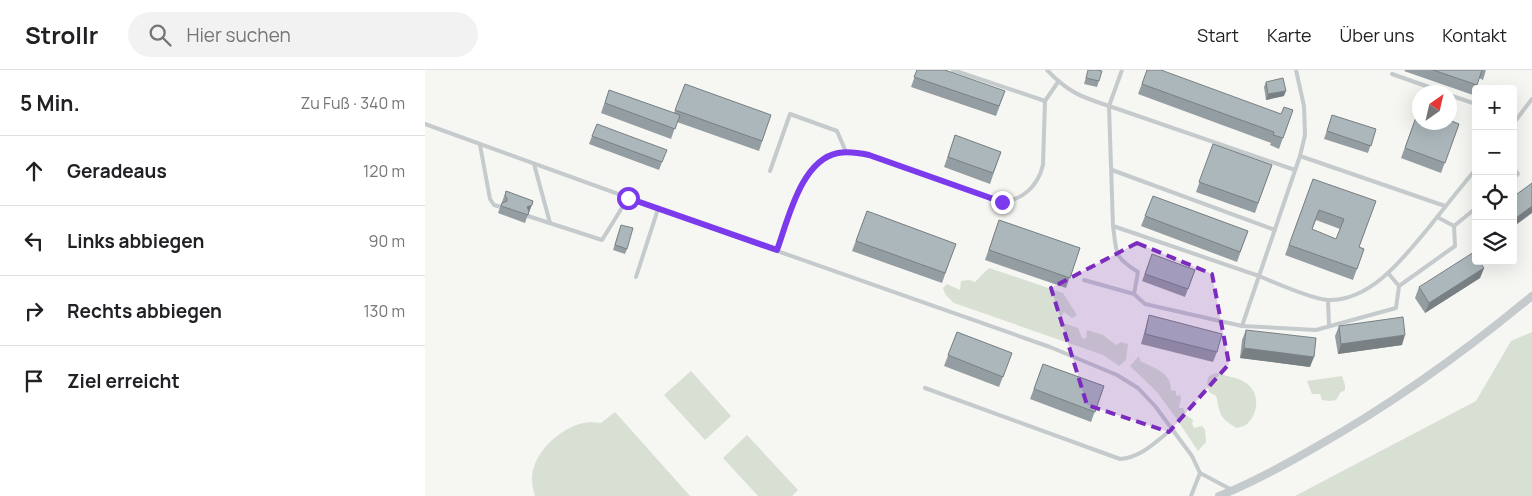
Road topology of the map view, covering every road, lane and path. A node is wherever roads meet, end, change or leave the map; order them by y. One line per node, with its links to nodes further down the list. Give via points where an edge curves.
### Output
1 (953, 70): 10 (lane)
2 (1047, 70): 6 (lane)
3 (1122, 70): 12 (lane)
4 (1296, 70): 17 (lane, via 1304,106 1305,135)
5 (1392, 74): 7 (lane)
6 (1058, 82): 10 (lane); 12 (lane, via 1074,93)
7 (1423, 85)
8 (1457, 98): 11 (lane)
9 (1532, 99): 13 (lane)
10 (1045, 101): 16 (lane, via 1041,175 1029,191 1012,201 1002,202 869,155)
11 (1472, 103)
12 (1109, 106): 19 (lane); 20 (lane)
13 (1517, 117)
14 (425, 124): 15 (lane)
15 (481, 145): 18 (lane); 25 (lane, via 490,199)
16 (846, 152): 21 (lane, via 837,131 790,114); 34 (lane, via 821,161 807,177 798,192)
17 (1300, 156): 20 (lane); 24 (lane)
18 (534, 164): 23 (lane); 30 (lane)
19 (1112, 170): 31 (lane); 33 (lane)
20 (1295, 170): 33 (lane)
21 (770, 171)
22 (1472, 174): 24 (lane)
23 (628, 198): 26 (lane); 30 (lane, via 603,240)
24 (1445, 206): 29 (lane)
25 (501, 207)
26 (658, 208): 34 (lane); 36 (lane)
27 (1472, 211): 32 (lane)
28 (528, 216): 30 (lane)
29 (1437, 217): 32 (lane); 35 (lane)
30 (550, 222)
31 (1113, 226): 37 (lane); 40 (lane, via 1118,257 1138,272)
32 (1454, 226): 39 (lane, via 1455,246)
33 (1275, 230): 37 (lane)
34 (777, 250): 46 (lane, via 1117,374 1138,388)
35 (1388, 273): 39 (lane); 42 (lane, via 1367,288)
36 (636, 276)
37 (1259, 276): 42 (lane); 44 (lane)
38 (1084, 280): 40 (lane)
39 (1399, 286): 43 (lane, via 1395,308)
40 (1134, 294): 44 (lane, via 1145,304)
41 (1532, 296): 48 (street, via 1466,349 1380,410 1276,470)
42 (1328, 300): 43 (lane)
43 (1329, 325): 44 (lane, via 1316,330)
44 (1242, 326)
45 (925, 388): 46 (lane, via 1120,459 1142,452)
46 (1172, 429): 47 (lane)
47 (1200, 473): 48 (lane); 49 (lane)
48 (1232, 490): 50 (street)
49 (1191, 496)
50 (1219, 496)

